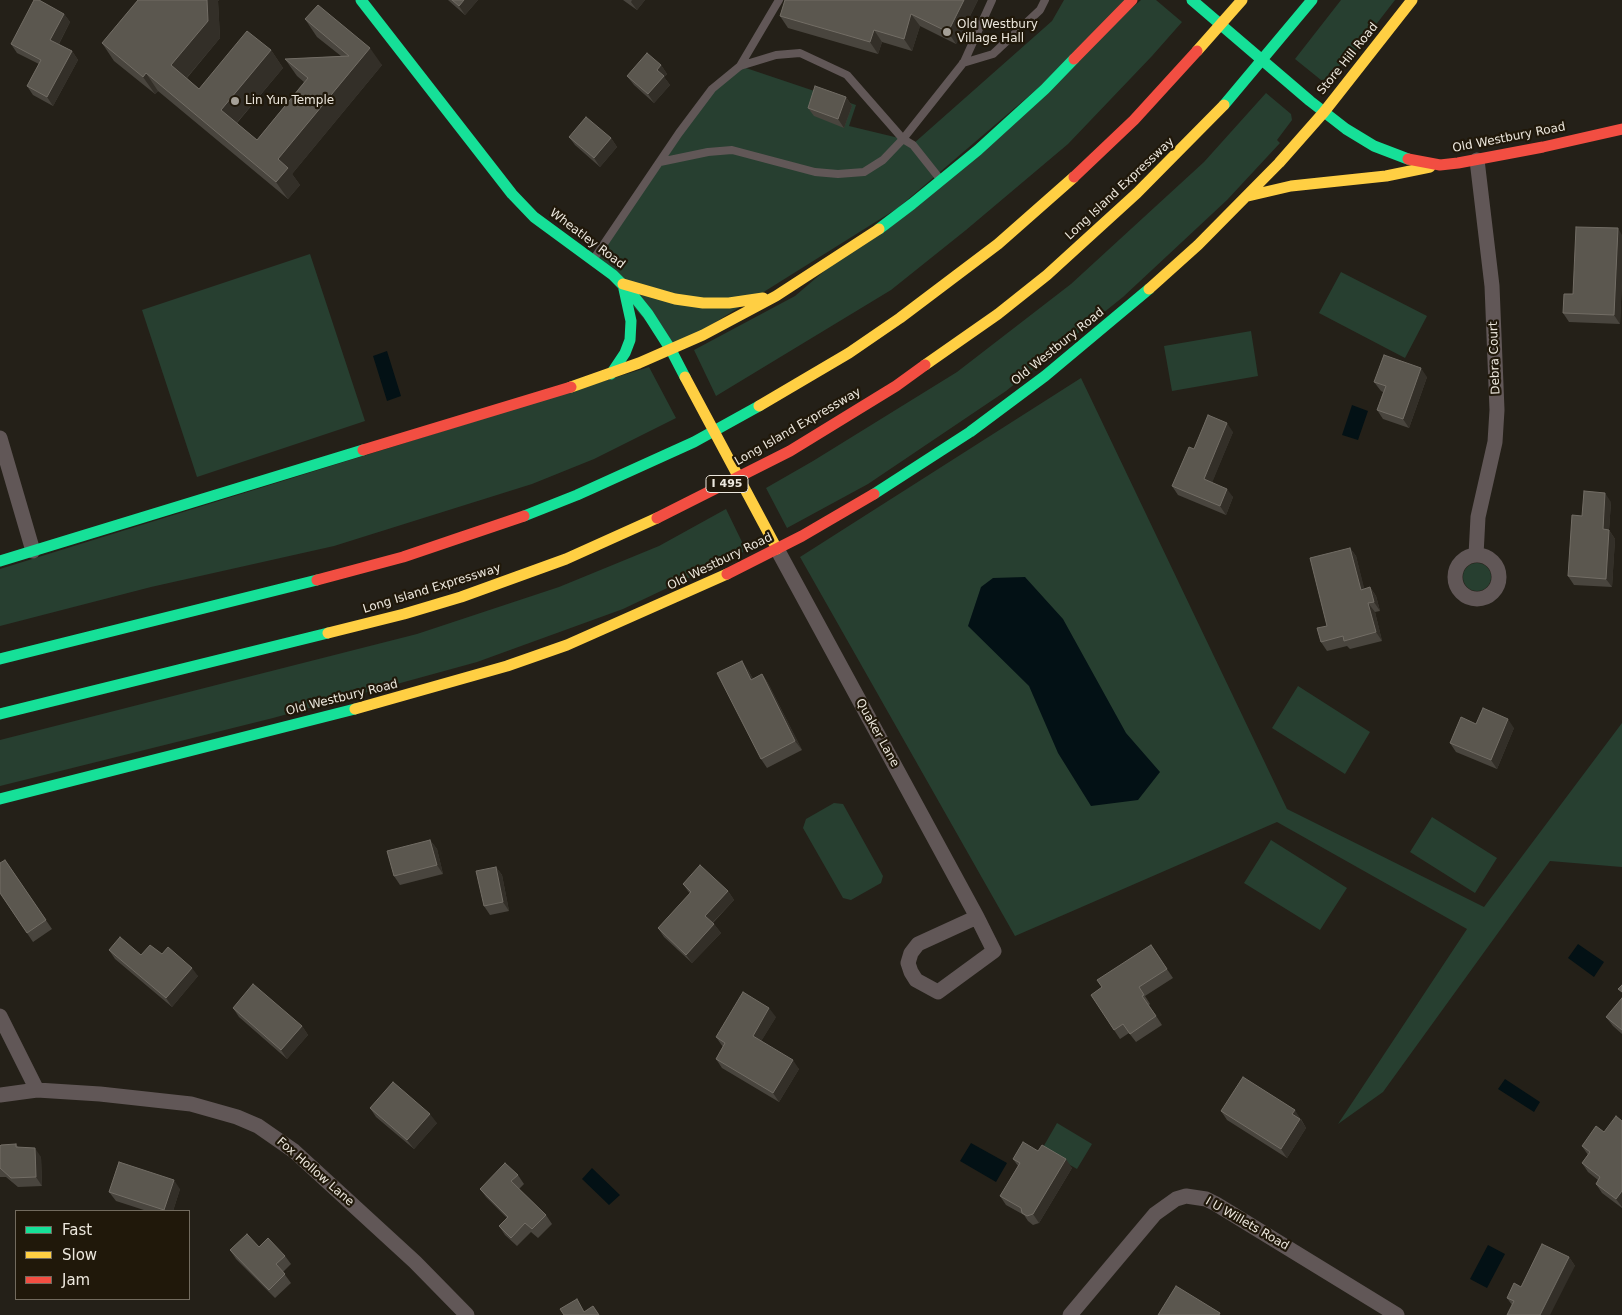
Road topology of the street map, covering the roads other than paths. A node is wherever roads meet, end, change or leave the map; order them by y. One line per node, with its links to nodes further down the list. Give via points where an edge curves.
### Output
1 (361, 0): 20 (main road, Wheatley Road, via 512,194 534,217)
2 (779, 0): 11 (lane)
3 (992, 0): 10 (lane)
4 (1045, 0): 10 (lane, via 1040,10 993,54)
5 (1132, 0): 18 (main road, via 1045,90)
6 (1192, 0): 12 (main road, Old Westbury Road)
7 (1242, 0): 30 (main road, via 1128,126 998,244 848,353 694,442 532,514 403,557)
8 (1312, 0): 31 (main road, Long Island Expressway / I 495, via 1224,105 1182,149 1046,275 998,314 896,386 790,451 622,535 493,586 404,614)
9 (1412, 0): 12 (main road, Store Hill Road)
10 (964, 63): 14 (lane)
11 (740, 66): 14 (lane, via 776,55 800,53 847,75); 16 (lane, via 712,89)
12 (1324, 112): 17 (main road, Old Westbury Road, via 1374,146 1405,158); 19 (main road, Old Westbury Road)
13 (1622, 129): 15 (main road, Old Westbury Road)
14 (903, 139): 16 (lane, via 883,160 864,172 815,172 732,150); 18 (lane, via 913,145)
15 (1477, 160): 17 (main road, Old Westbury Road); 28 (street, Debra Court, via 1492,286 1497,410 1495,442 1478,517)
16 (660, 162): 20 (lane)
17 (1440, 165): 19 (main road)
18 (941, 181): 22 (main road, via 877,230)
19 (1247, 196): 26 (main road, Old Westbury Road, via 1127,309 1014,400 903,476)
20 (593, 260): 21 (main road, Wheatley Road)
21 (623, 284): 22 (main road, via 675,299 703,303); 23 (main road, Wheatley Road, via 648,314); 24 (main road, via 630,311 630,340)
22 (776, 296): 23 (main road)
23 (670, 350): 24 (main road); 26 (main road, Wheatley Road)
24 (611, 374): 27 (main road)
25 (0, 438): 27 (street)
26 (777, 549): 32 (main road, Old Westbury Road, via 713,582 610,627 482,674); 33 (street, Quaker Lane)
27 (33, 551): 29 (main road)
28 (1476, 555)
29 (0, 561)
30 (0, 659)
31 (0, 714)
32 (0, 799)
33 (977, 917): 33 (street, Quaker Lane, via 994,951 938,992 916,980 908,963 918,944)
34 (0, 1016): 35 (street)
35 (37, 1090): 36 (street, Fox Hollow Lane); 37 (street, Fox Hollow Lane, via 191,1104 258,1126 294,1151 415,1262)
36 (0, 1095)
37 (467, 1315)
38 (1070, 1315): 39 (street, I U Willets Road, via 1155,1214 1176,1198 1186,1196 1216,1204)
39 (1397, 1315)

